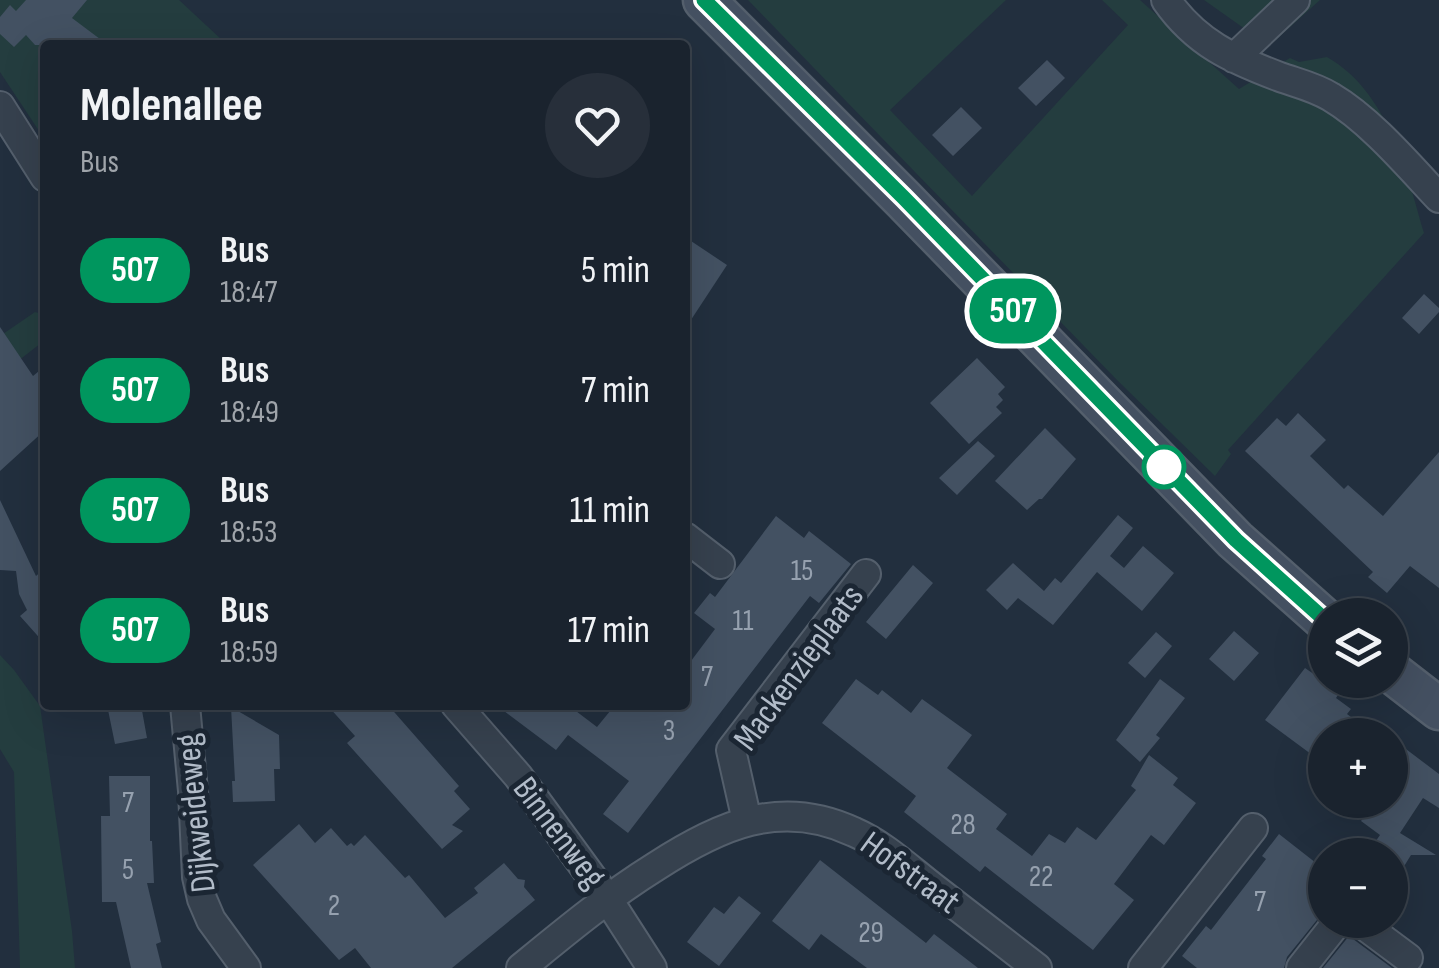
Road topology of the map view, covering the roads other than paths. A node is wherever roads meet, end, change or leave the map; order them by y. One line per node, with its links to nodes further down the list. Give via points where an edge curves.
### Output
1 (704, 0): 11 (main road, via 1236,540)
2 (1166, 0): 4 (street, via 1206,43)
3 (1296, 0): 4 (street)
4 (1234, 58): 7 (street, via 1331,97)
5 (0, 106): 6 (street)
6 (40, 168)
7 (1439, 198)
8 (690, 542): 9 (street)
9 (720, 564)
10 (866, 574): 16 (street, Mackenzieplaats, via 732,750)
11 (1308, 605)
12 (1408, 685): 13 (main road)
13 (1439, 709)
14 (184, 710): 22 (street, Dijkweideweg, via 199,888 212,920)
15 (466, 710): 18 (street, Binnenweg)
16 (747, 821): 18 (street, Hofstraat, via 686,846); 25 (street, Hofstraat, via 790,816 855,832)
17 (1254, 828): 26 (street)
18 (608, 898): 23 (street, Hofstraat); 24 (street, Binnenweg)
19 (1324, 938): 27 (street)
20 (1381, 938): 21 (street)
21 (1408, 958)
22 (246, 968)
23 (522, 968)
24 (652, 968)
25 (1037, 968)
26 (1144, 968)
27 (1300, 968)

